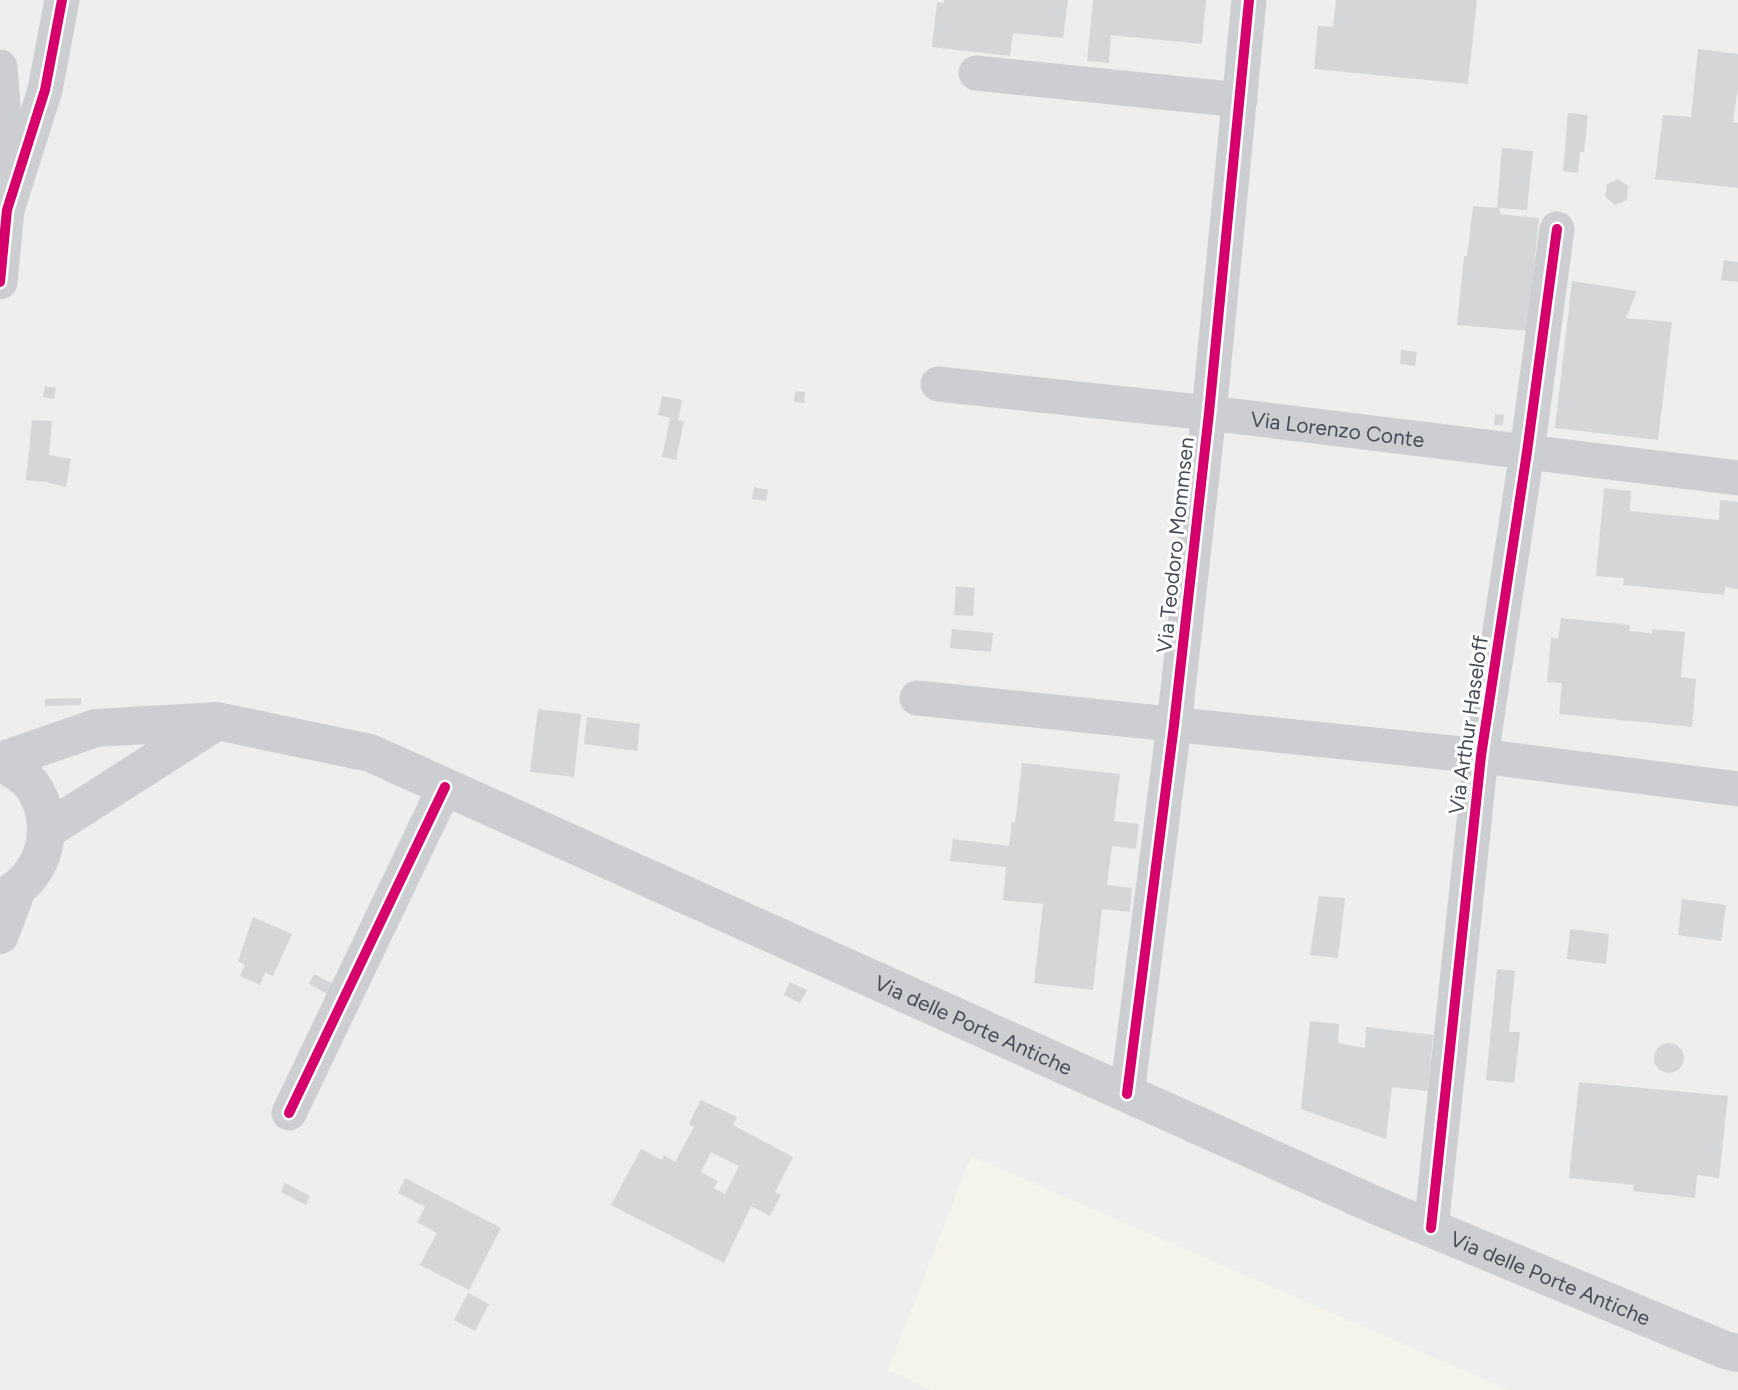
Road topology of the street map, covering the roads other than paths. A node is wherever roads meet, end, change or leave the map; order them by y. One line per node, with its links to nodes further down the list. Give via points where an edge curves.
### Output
1 (62, 0): 6 (street, via 45,90)
2 (1250, 0): 5 (street, Via Teodoro Mommsen)
3 (0, 67): 6 (street)
4 (976, 73): 5 (street)
5 (1240, 100): 10 (street, Via Teodoro Mommsen)
6 (10, 199): 8 (street)
7 (1557, 229): 11 (street, Via Arthur Haseloff)
8 (0, 282)
9 (938, 384): 10 (street, Via Lorenzo Conte)
10 (1209, 413): 11 (street, Via Lorenzo Conte); 15 (street, Via Teodoro Mommsen)
11 (1527, 452): 12 (street, Via Lorenzo Conte); 16 (street, Via Arthur Haseloff)
12 (1738, 478)
13 (917, 698): 15 (street)
14 (217, 721): 17 (main road, Via delle Porte Antiche, via 96,728); 18 (main road, Via delle Porte Antiche, via 370,753); 20 (main road)
15 (1174, 724): 16 (street); 23 (street, Via Teodoro Mommsen)
16 (1481, 756): 19 (street); 25 (street, Via Arthur Haseloff)
17 (0, 761): 20 (main road, via 31,784 43,805)
18 (445, 787): 23 (main road, Via delle Porte Antiche); 24 (street)
19 (1738, 789)
20 (47, 830): 21 (main road, via 38,865)
21 (8, 893): 22 (main road)
22 (0, 935)
23 (1128, 1094): 25 (main road, Via delle Porte Antiche)
24 (289, 1113)
25 (1431, 1228): 26 (main road, Via delle Porte Antiche)
26 (1734, 1355)

